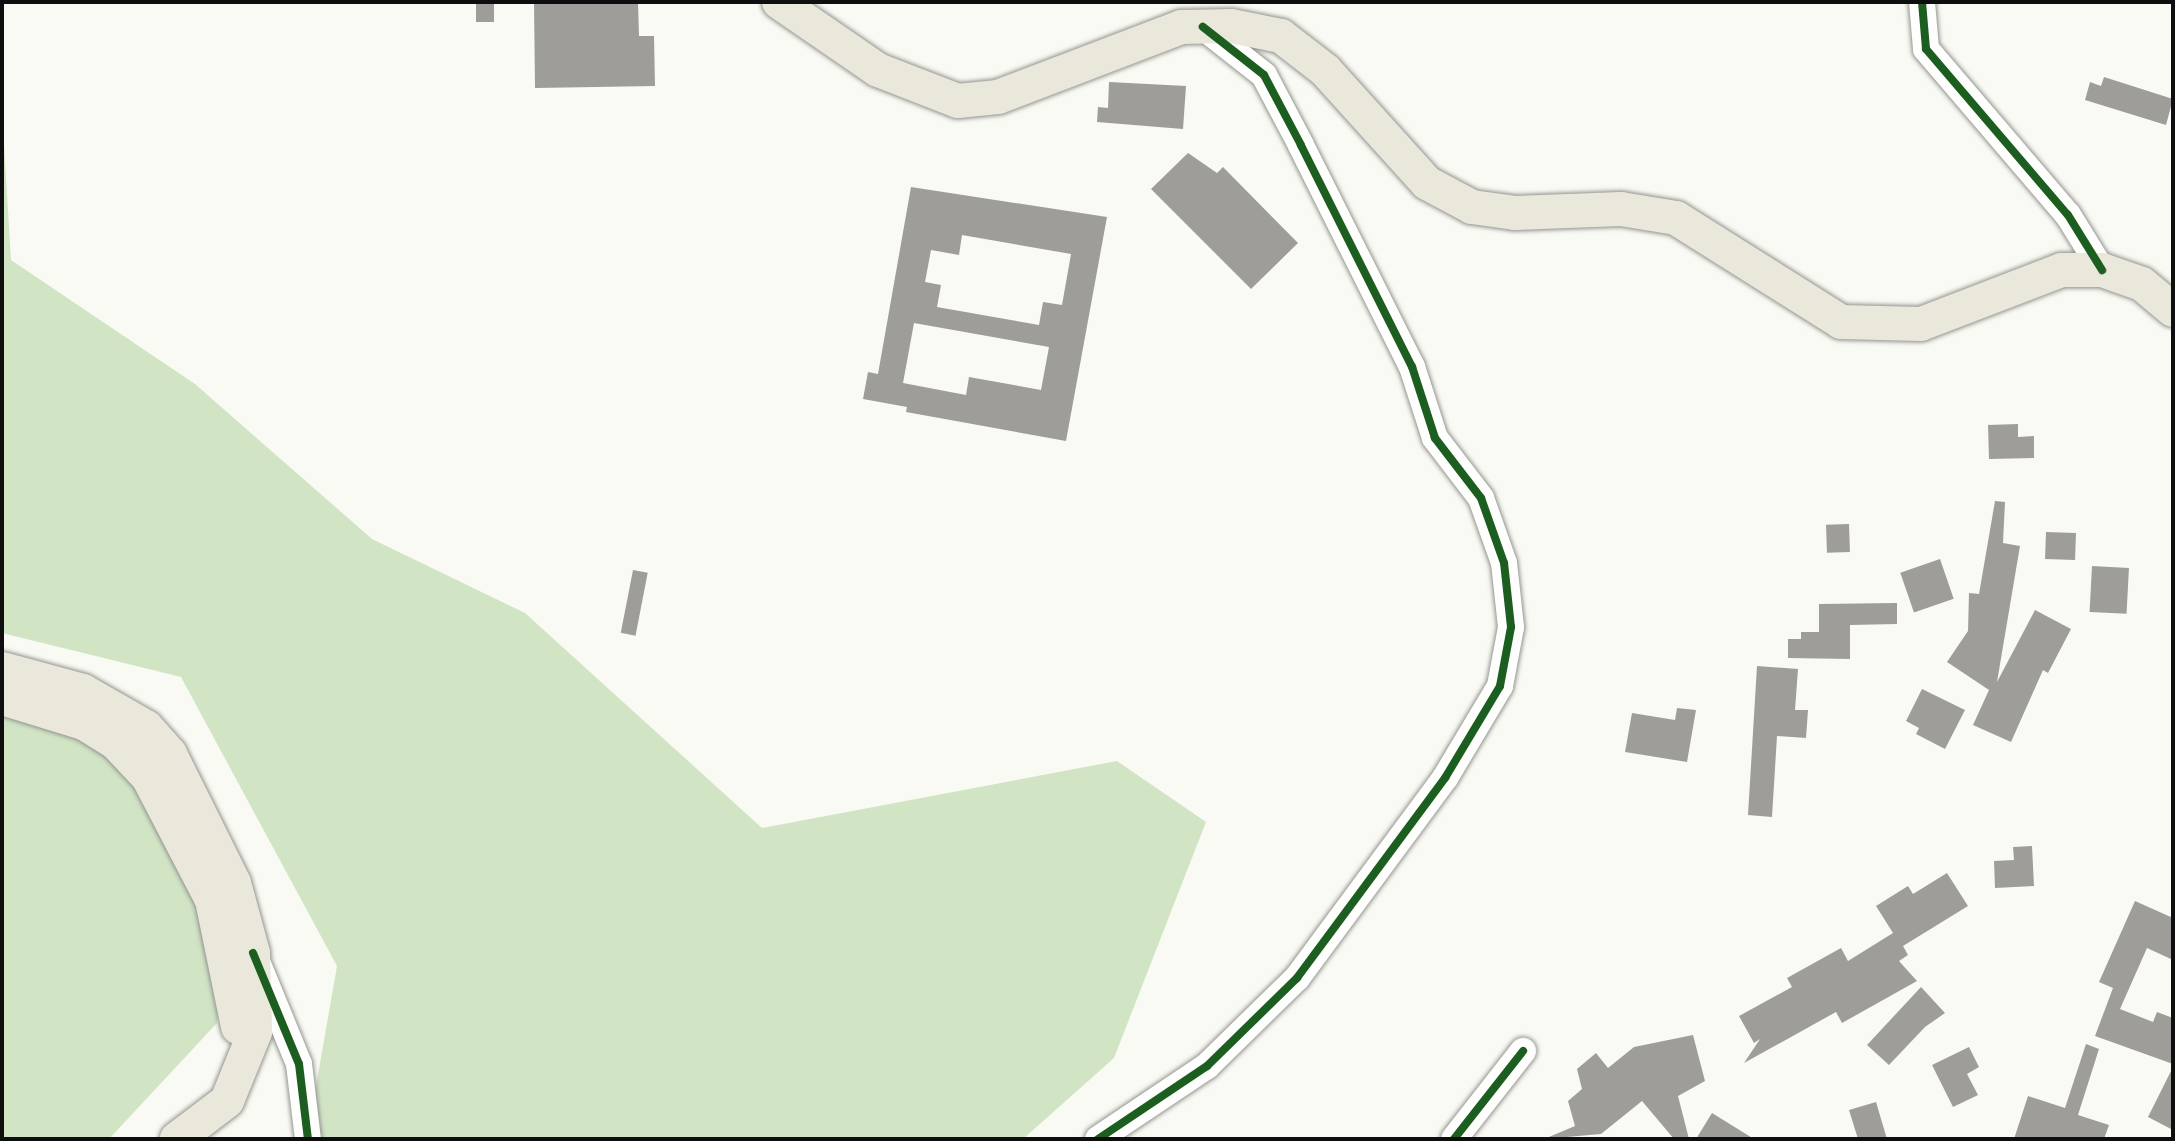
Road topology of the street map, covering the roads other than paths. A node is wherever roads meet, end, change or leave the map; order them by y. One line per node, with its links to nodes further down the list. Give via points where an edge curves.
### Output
1 (779, 2): 3 (main road, via 878,70 958,101 998,97 1181,27)
2 (1922, 2): 4 (street, via 1926,49 2068,215)
3 (1203, 27): 4 (main road, via 1231,26 1281,36 1325,70 1427,183 1472,207 1515,213 1621,209 1676,218 1841,322 1921,324 2062,270); 13 (street, via 1264,75 1301,145 1412,367 1435,438 1481,498 1504,563 1511,627 1500,686 1445,778 1297,978 1207,1066)
4 (2102, 270): 5 (main road, via 2142,284)
5 (2173, 310)
6 (2, 669): 8 (main road, via 113,704 170,754 234,883)
7 (2, 698): 10 (main road, via 84,723 117,744 148,777 212,900 230,970)
8 (253, 953): 10 (main road, via 257,1015); 12 (street, via 299,1064)
9 (1523, 1051): 14 (street)
10 (242, 1067): 11 (main road, via 227,1101)
11 (177, 1139)
12 (308, 1139)
13 (1098, 1139)
14 (1454, 1139)

